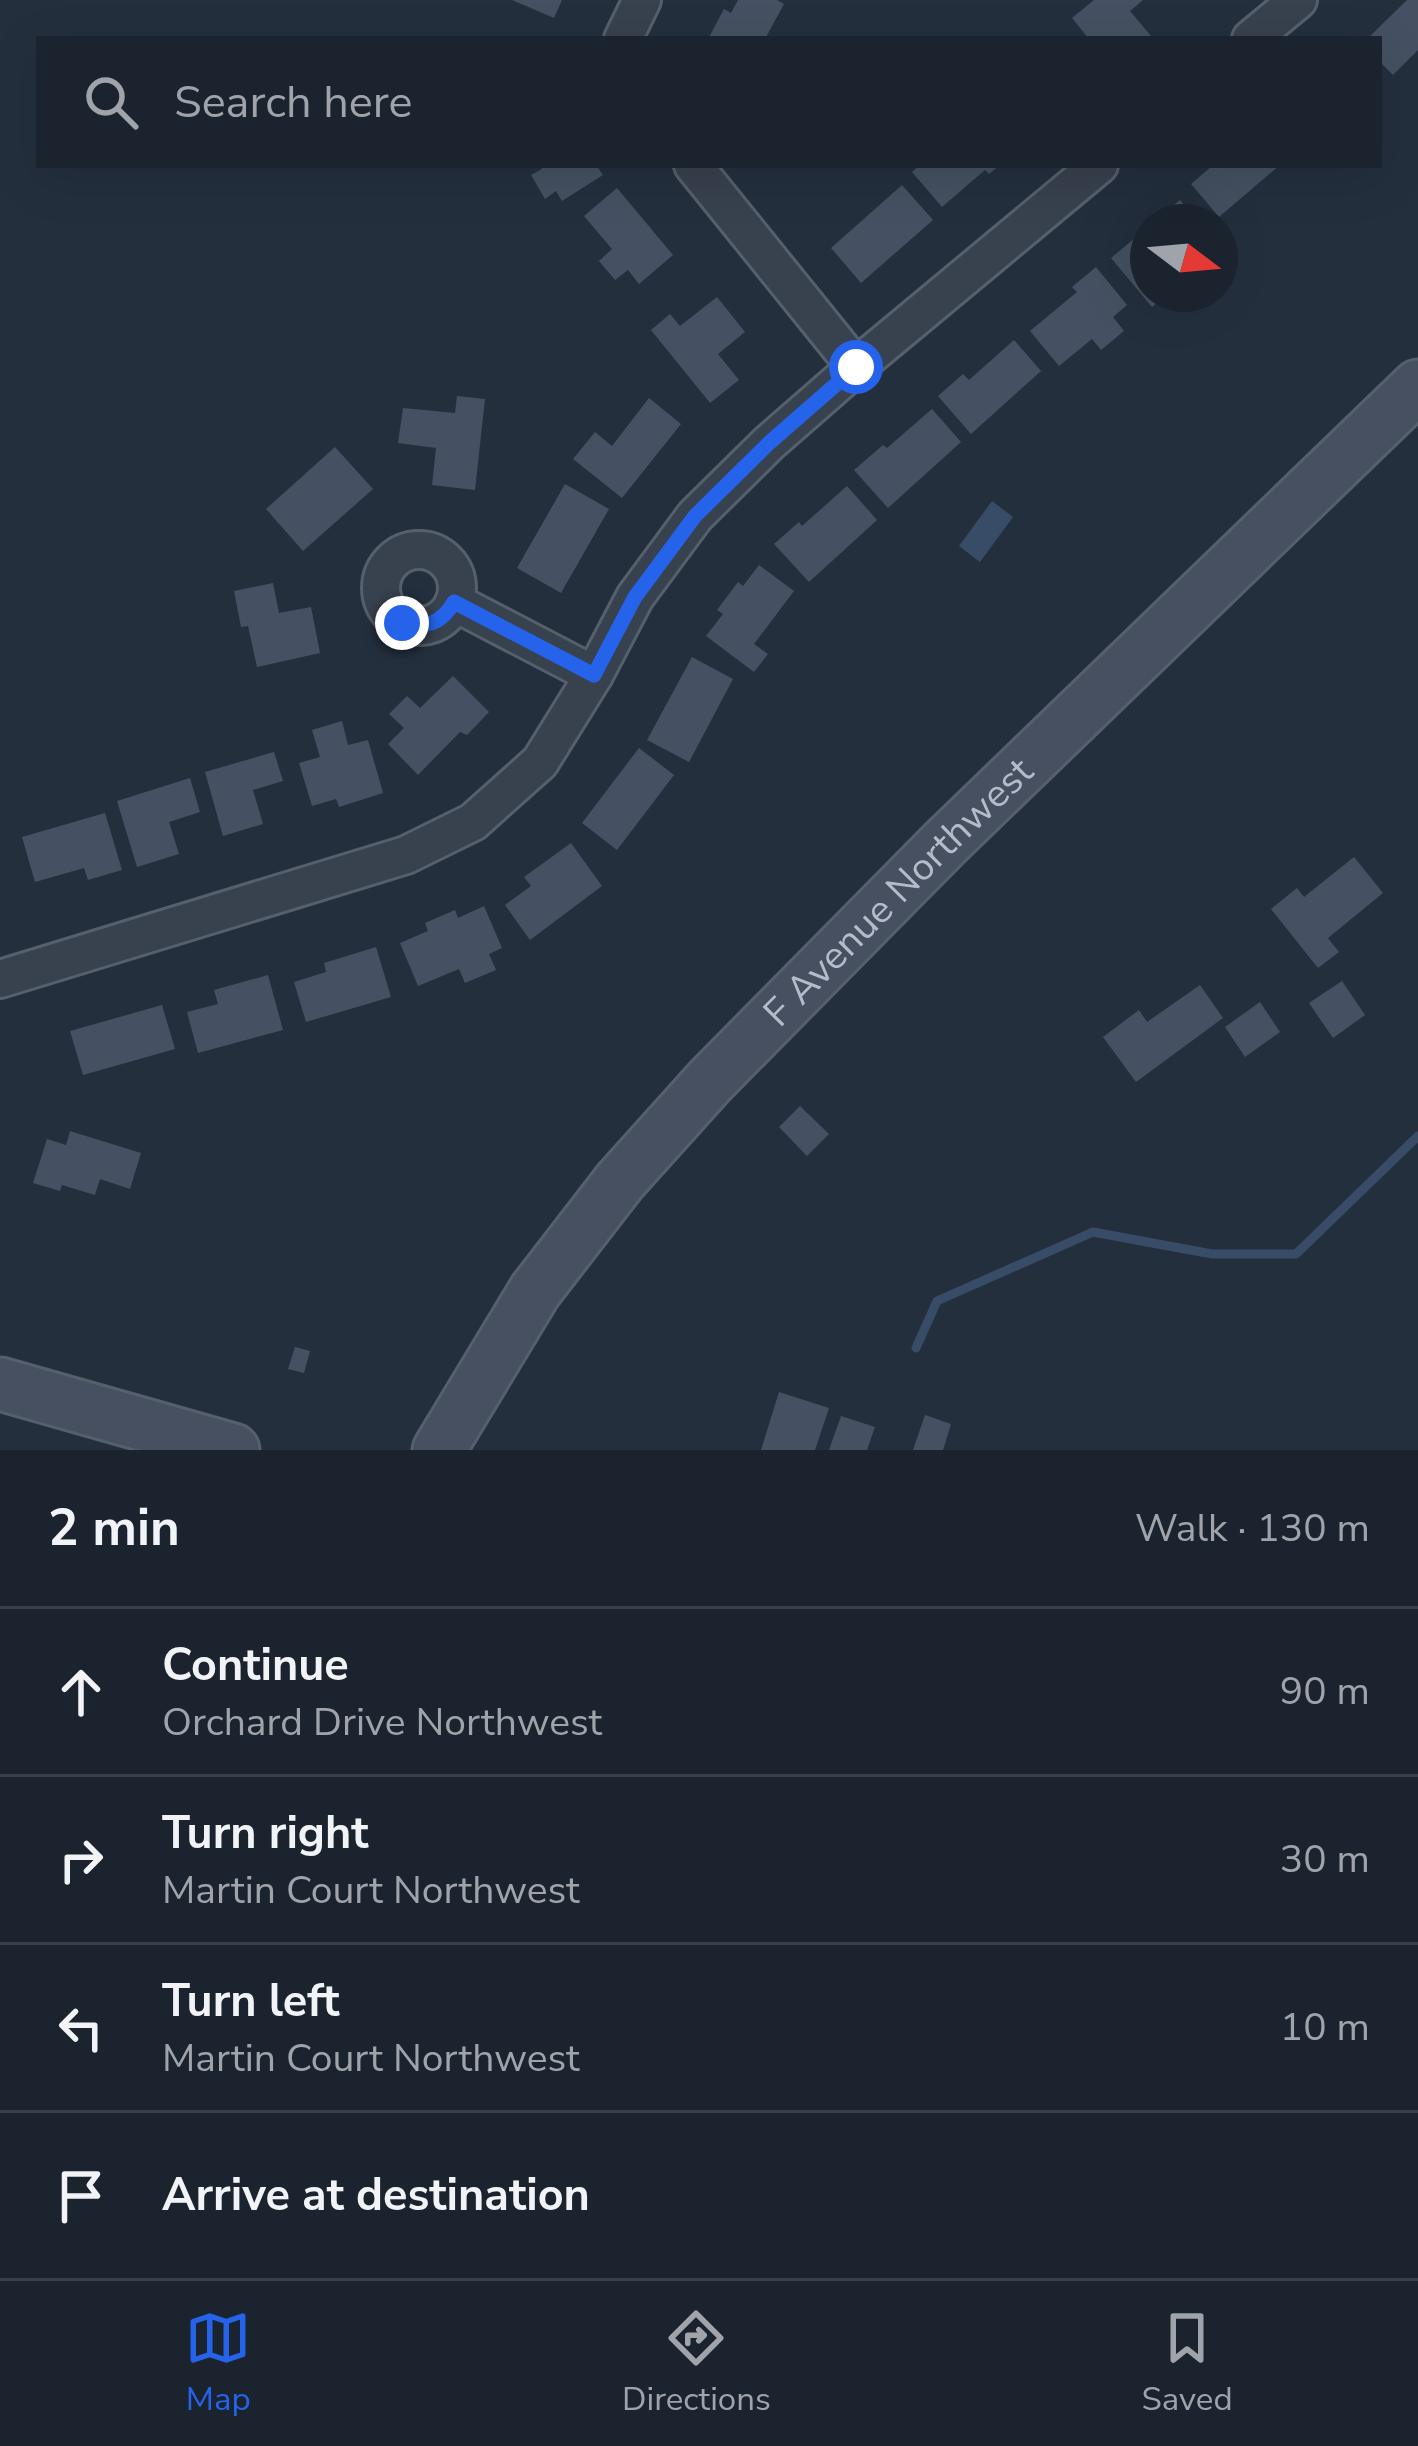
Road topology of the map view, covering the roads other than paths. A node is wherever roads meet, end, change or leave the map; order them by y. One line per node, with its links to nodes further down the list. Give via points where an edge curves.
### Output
1 (642, 0): 3 (street)
2 (1298, 0): 4 (street)
3 (624, 36)
4 (1255, 36)
5 (695, 168): 7 (street)
6 (1095, 168): 7 (street)
7 (856, 367): 10 (street, via 695,516 635,597)
8 (1418, 386): 14 (main road, F Avenue Northwest, via 710,1081 535,1291)
9 (454, 602): 10 (street)
10 (594, 675): 11 (street, via 540,762 473,822 406,855)
11 (0, 979)
12 (0, 1384): 13 (main road)
13 (233, 1450)
14 (439, 1450)

